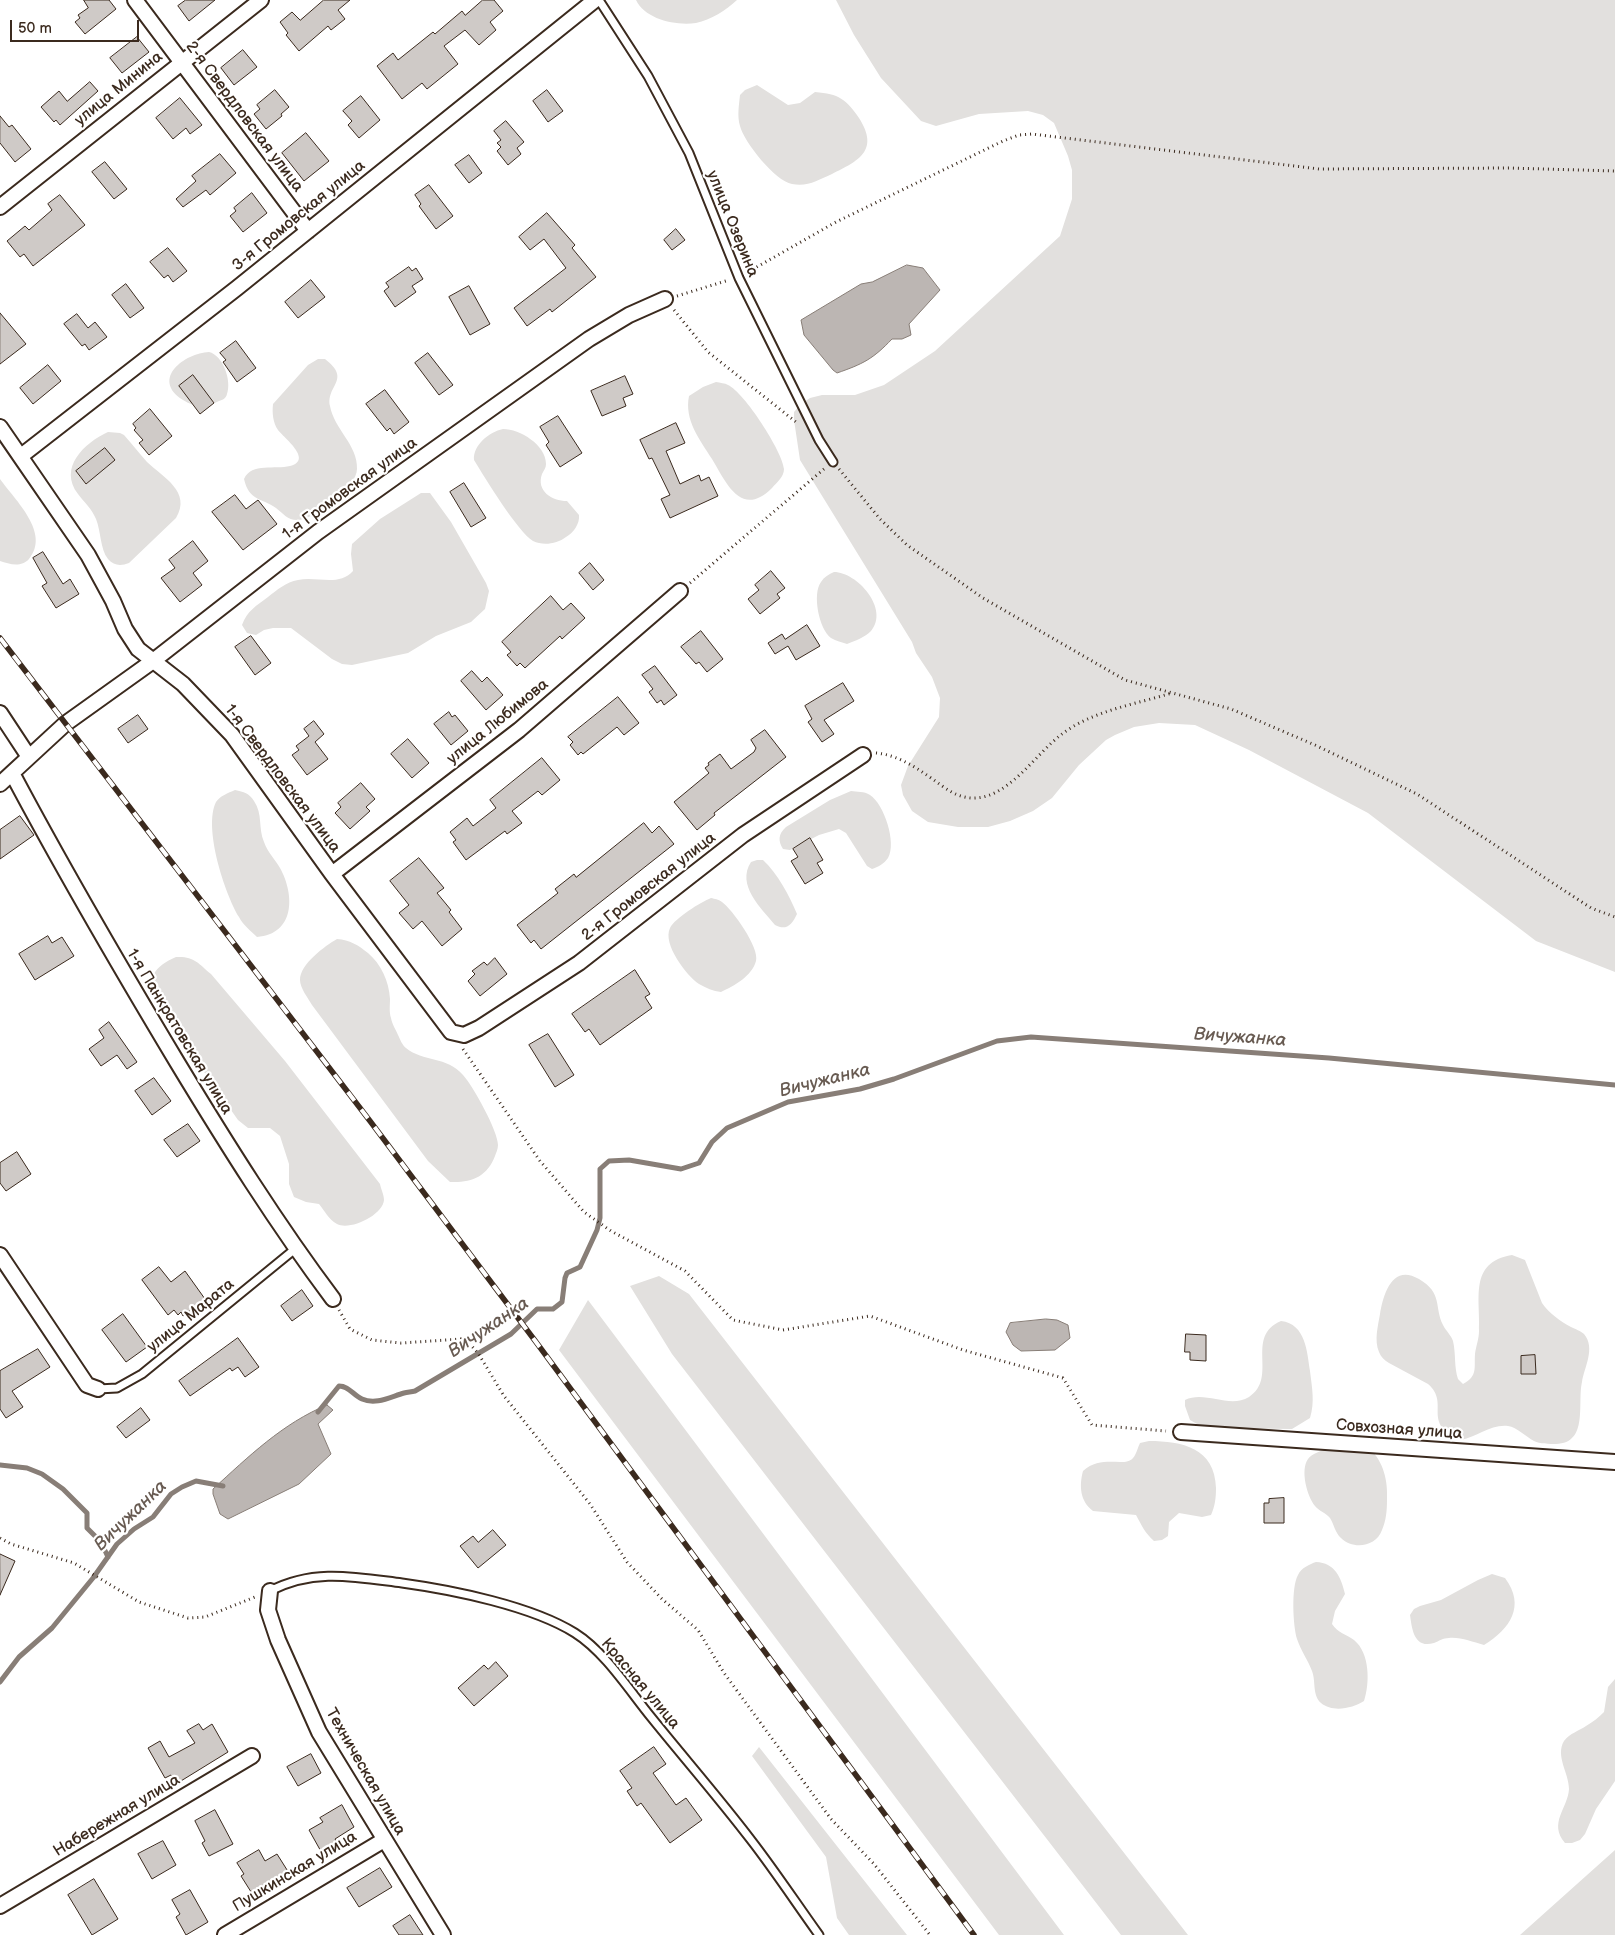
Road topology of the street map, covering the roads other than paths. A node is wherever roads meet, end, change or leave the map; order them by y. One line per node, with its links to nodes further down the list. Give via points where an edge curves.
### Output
1 (135, 0): 4 (street, 2-я Свердловская улица)
2 (261, 0): 4 (street, улица Минина)
3 (597, 0): 6 (street, 3-я Громовская улица); 10 (lane, улица Озерина, via 648,76 689,153 738,278 819,440)
4 (180, 62): 5 (street, улица Минина); 6 (street, 2-я Свердловская улица)
5 (0, 206)
6 (308, 231): 9 (street, 3-я Громовская улица)
7 (666, 299): 12 (street, 1-я Громовская улица, via 628,315 573,350 318,532)
8 (0, 427): 9 (street, 1-я Свердловская улица)
9 (21, 456): 12 (street, 1-я Свердловская улица, via 88,555 138,650)
10 (834, 462)
11 (680, 591): 18 (street, улица Любимова, via 518,730)
12 (153, 661): 15 (street, 1-я Громовская улица, via 65,724); 18 (street, 1-я Свердловская улица, via 183,684 232,735)
13 (0, 713): 15 (street)
14 (863, 755): 19 (street, 2-я Громовская улица, via 743,835 579,963 479,1028 464,1035)
15 (29, 756): 16 (street, 1-я Громовская улица)
16 (12, 773): 17 (street, 1-я Громовская улица); 20 (street, 1-я Панкратовская улица, via 109,950 238,1163)
17 (0, 784)
18 (332, 874): 19 (street, 1-я Свердловская улица)
19 (452, 1032)
20 (295, 1249): 22 (street, 1-я Панкратовская улица); 23 (lane, улица Марата, via 142,1374 117,1388)
21 (0, 1255): 23 (street, via 87,1385)
22 (332, 1299)
23 (98, 1389)
24 (1181, 1432): 25 (street, Совхозная улица)
25 (1615, 1462)
26 (270, 1591): 28 (street, Техническая улица, via 268,1610 312,1719); 32 (lane, Красная улица, via 286,1582 328,1575 420,1586 488,1600 542,1616 576,1633 605,1660 751,1840)
27 (252, 1756): 29 (street, Набережная улица)
28 (384, 1840): 30 (street, Пушкинская улица); 31 (street, Техническая улица)
29 (0, 1906)
30 (225, 1935)
31 (442, 1935)
32 (819, 1935)

